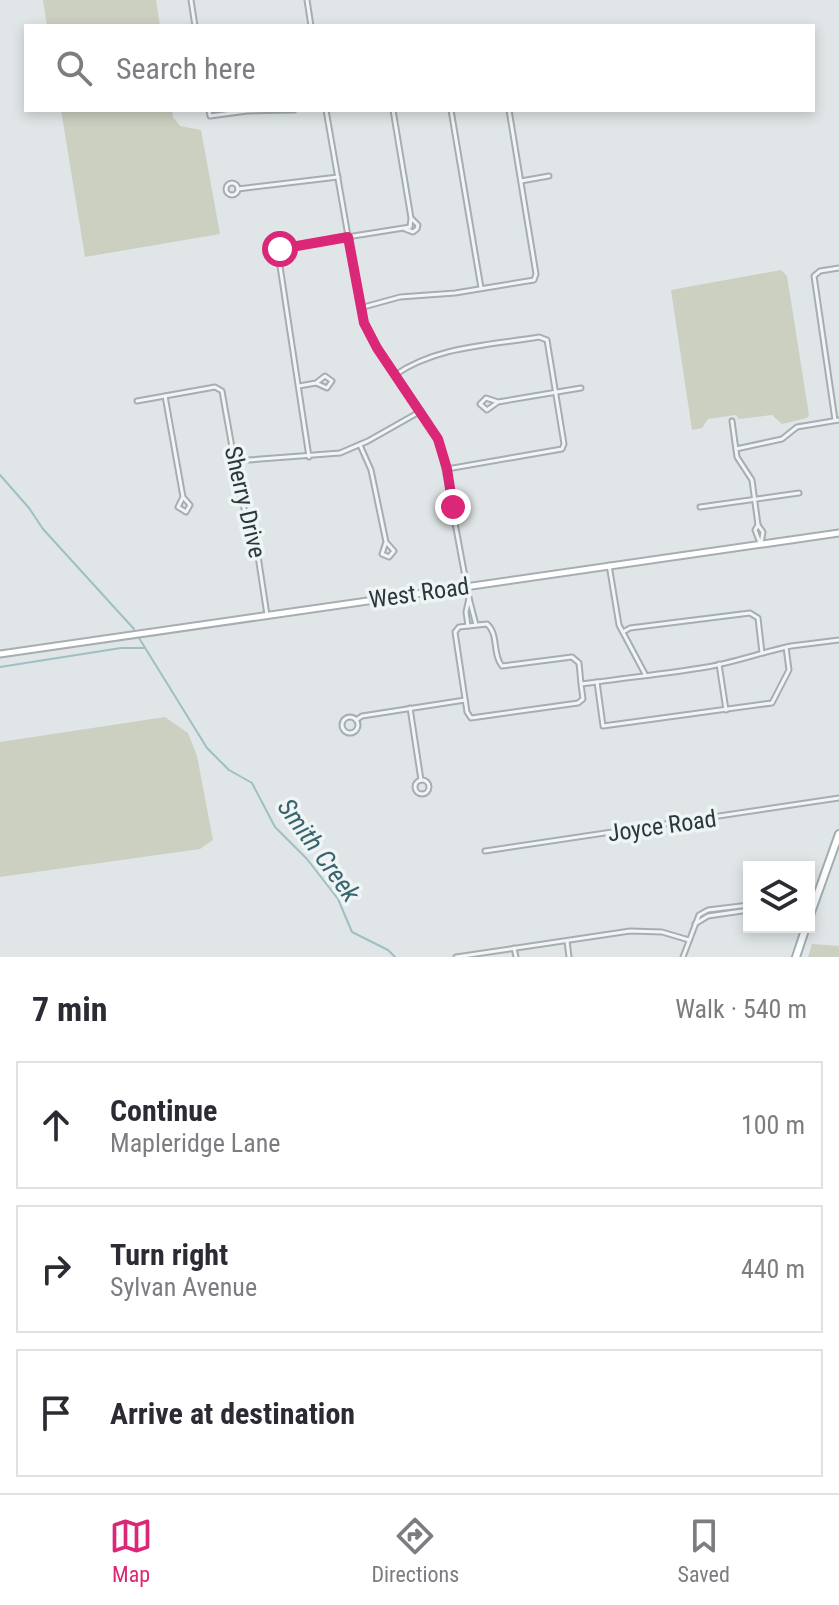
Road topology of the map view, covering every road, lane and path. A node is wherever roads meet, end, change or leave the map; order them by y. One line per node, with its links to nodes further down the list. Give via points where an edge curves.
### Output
1 (191, 0): 3 (street)
2 (307, 0): 4 (street)
3 (195, 24)
4 (311, 24)
5 (209, 112): 6 (street)
6 (240, 112)
7 (326, 112): 12 (street)
8 (393, 112): 15 (street)
9 (451, 112): 19 (street)
10 (509, 112): 13 (street)
11 (549, 176): 13 (street)
12 (338, 177): 14 (street); 17 (street)
13 (521, 181): 19 (street, via 534,280)
14 (238, 189)
15 (411, 218): 16 (street); 16 (street, via 417,229)
16 (405, 229): 17 (street)
17 (348, 237): 20 (street); 23 (street, via 279,250)
18 (839, 268): 30 (street, via 814,279)
19 (481, 289): 20 (street, via 400,297)
20 (360, 308): 21 (street, via 370,336)
21 (395, 375): 25 (street, via 430,356 545,338); 29 (street)
22 (316, 383): 23 (street)
23 (299, 386): 34 (street)
24 (581, 388): 25 (street)
25 (555, 392): 28 (street); 36 (street, via 563,448 559,451)
26 (165, 396): 27 (street); 35 (street, Sherry Drive, via 221,389); 38 (street)
27 (137, 401)
28 (498, 402)
29 (421, 411): 32 (street); 36 (street, via 438,439)
30 (837, 420): 33 (street, via 797,427 782,439)
31 (732, 421): 33 (street)
32 (360, 445): 34 (street); 43 (street, via 371,470)
33 (736, 449): 39 (street)
34 (309, 457): 35 (street)
35 (235, 461): 48 (street, Sherry Drive)
36 (447, 469): 46 (street)
37 (799, 493): 39 (street)
38 (183, 497)
39 (755, 499): 40 (street); 41 (street)
40 (700, 507)
41 (758, 525): 44 (street); 44 (street)
42 (839, 533): 44 (street, West Road)
43 (386, 542)
44 (761, 544): 45 (street, West Road)
45 (609, 565): 46 (street, West Road); 51 (street)
46 (467, 586): 47 (street); 48 (street, West Road)
47 (469, 598): 49 (street); 50 (street)
48 (267, 615): 55 (street, West Road)
49 (476, 625): 50 (street); 59 (street, via 491,628 500,665 572,657 579,663)
50 (469, 626): 60 (street, via 459,627 455,635)
51 (623, 632): 54 (street, via 750,613 758,618); 57 (street)
52 (839, 640): 53 (street)
53 (786, 647): 54 (street); 62 (street, via 789,670 775,701)
54 (762, 653): 56 (street)
55 (0, 654)
56 (719, 664): 57 (street); 62 (street)
57 (645, 675): 58 (street)
58 (597, 682): 59 (street); 62 (street, via 603,726)
59 (581, 684): 60 (street, via 583,699 578,703 475,718 468,715)
60 (465, 700): 61 (street)
61 (410, 708): 63 (street); 64 (street)
62 (726, 710)
63 (356, 720)
64 (421, 780)
65 (839, 798): 67 (street, Joyce Road)
66 (839, 834): 68 (main road)
67 (485, 851)
68 (815, 900)
69 (743, 907): 70 (street)
70 (733, 910): 71 (street); 73 (street, via 695,924)
71 (743, 910)
72 (804, 933): 81 (main road)
73 (689, 940): 74 (street, via 641,931); 80 (street)
74 (567, 941): 75 (street); 79 (street)
75 (514, 948): 77 (street); 78 (street)
76 (456, 957): 77 (street)
77 (462, 957)
78 (516, 957)
79 (569, 957)
80 (683, 957)
81 (796, 957)

